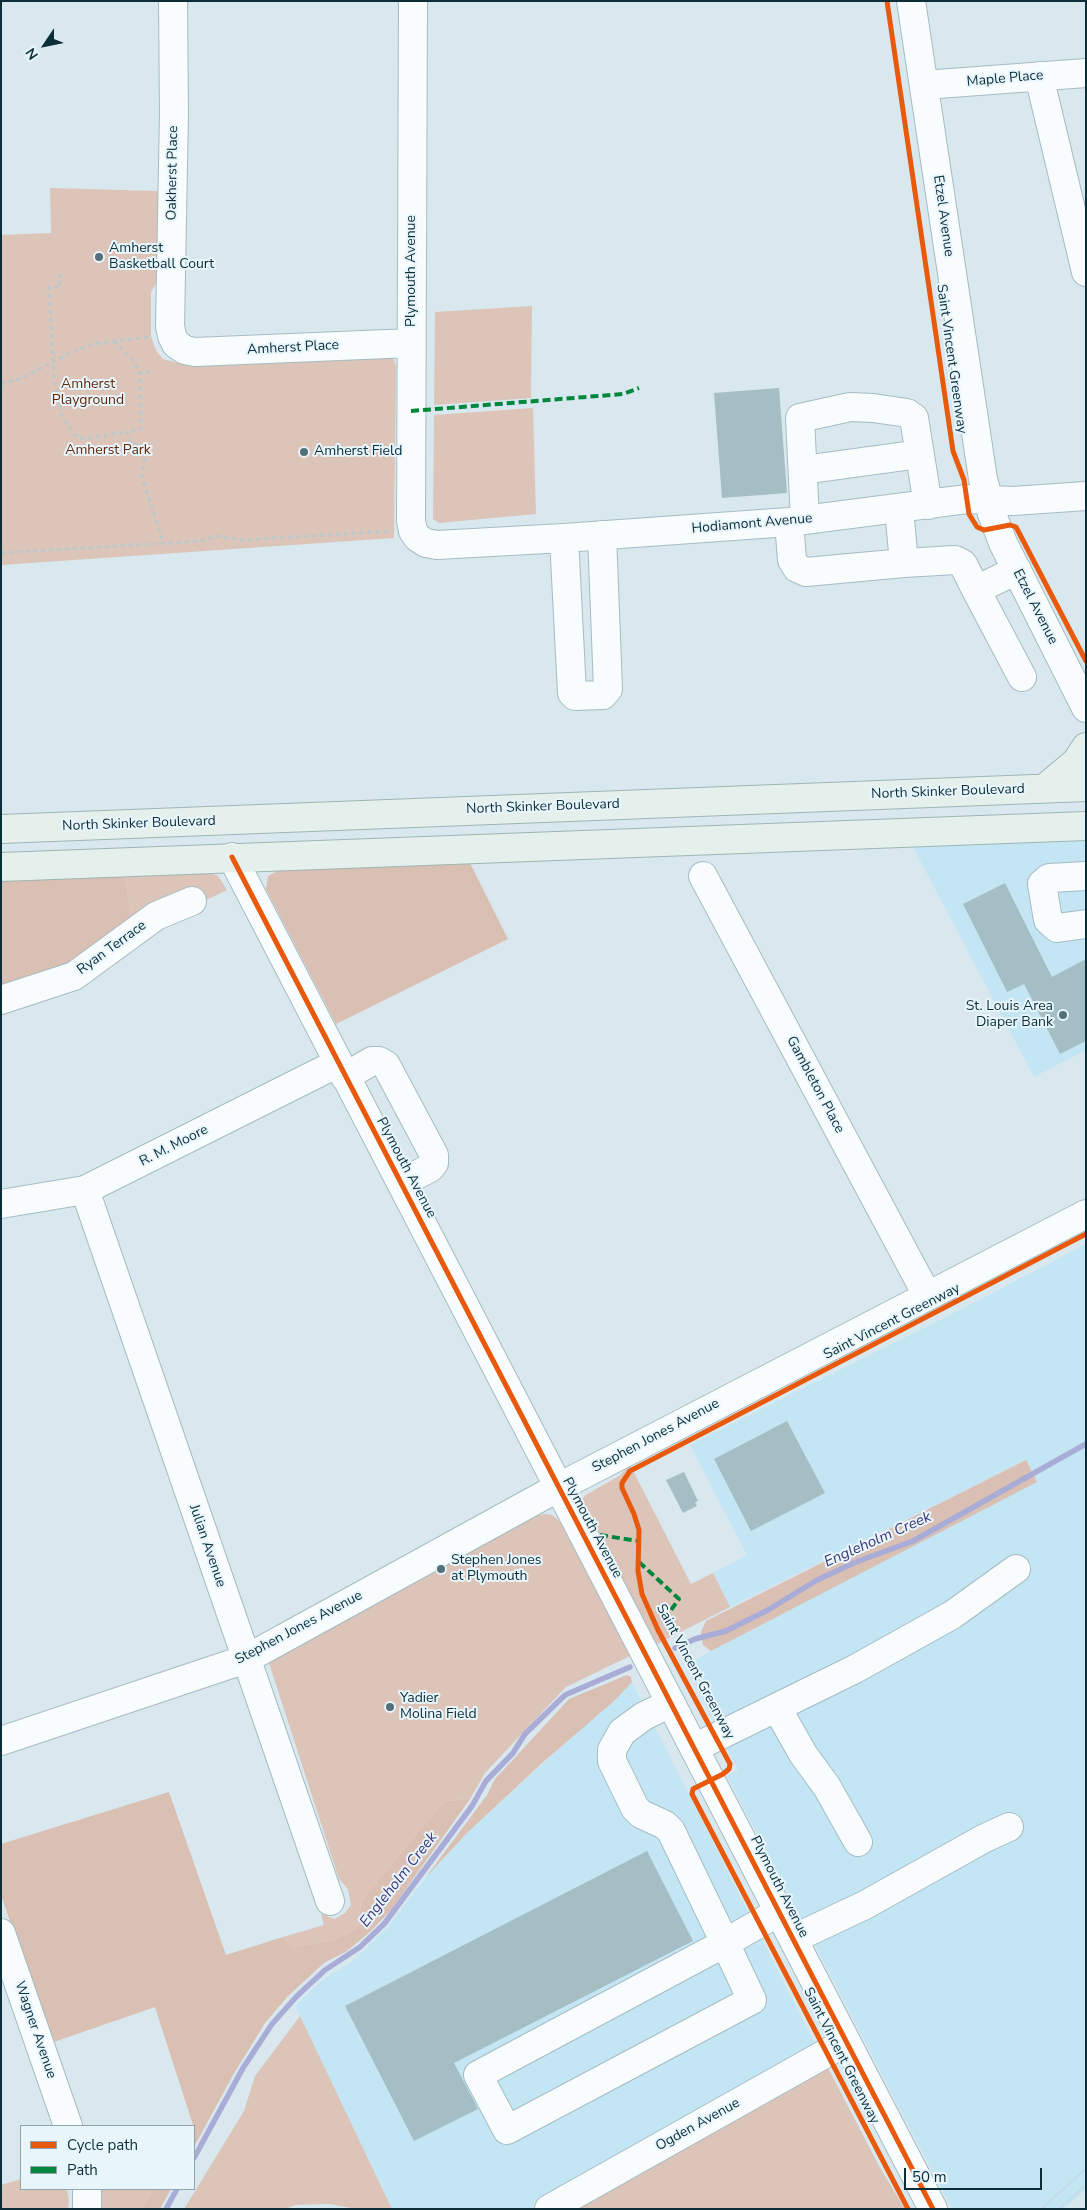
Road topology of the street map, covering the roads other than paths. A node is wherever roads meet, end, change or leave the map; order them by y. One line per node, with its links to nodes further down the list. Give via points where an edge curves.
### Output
1 (173, 1): 9 (street, Oakherst Place, via 170,326)
2 (911, 1): 6 (street, Etzel Avenue)
3 (410, 3): 8 (street, Plymouth Avenue)
4 (1086, 73): 5 (street, Maple Place)
5 (1039, 76): 6 (street, Maple Place); 7 (street)
6 (924, 85): 13 (street, Etzel Avenue, via 978,454)
7 (1086, 272)
8 (411, 342): 9 (street, Amherst Place, via 195,352); 18 (street, Plymouth Avenue, via 411,521)
9 (176, 344)
10 (920, 454): 11 (street); 11 (street, via 914,418 907,413 850,407 800,418); 14 (street)
11 (803, 470): 16 (street)
12 (1086, 496): 13 (street, Hodiamont Avenue)
13 (988, 500): 14 (street, Hodiamont Avenue, via 957,500); 21 (street, Etzel Avenue)
14 (928, 505): 15 (street, Hodiamont Avenue)
15 (899, 509): 16 (street, Hodiamont Avenue); 20 (street)
16 (797, 521): 17 (street, Hodiamont Avenue); 20 (street, via 792,560 806,572)
17 (602, 535): 19 (street, Hodiamont Avenue); 19 (street, via 608,689 603,695 575,696 571,690)
18 (418, 538): 19 (street, Hodiamont Avenue, via 426,544 437,545)
19 (564, 538)
20 (904, 563): 22 (street, via 956,560 963,564)
21 (1017, 570): 22 (street); 24 (street, Etzel Avenue)
22 (976, 590): 23 (street)
23 (1022, 677)
24 (1086, 708)
25 (1086, 747): 27 (main road, via 1076,762)
26 (1086, 787): 27 (main road, North Skinker Boulevard)
27 (1045, 788): 29 (main road, North Skinker Boulevard)
28 (1086, 826): 30 (main road)
29 (1, 829)
30 (232, 857): 31 (main road); 37 (street, Plymouth Avenue)
31 (1, 867)
32 (703, 876): 42 (street, Gambleton Place)
33 (1086, 876): 35 (street, via 1049,878 1042,884 1048,920 1057,928)
34 (192, 901): 36 (street, Ryan Terrace, via 156,916 74,976)
35 (1086, 924)
36 (1, 1000)
37 (342, 1070): 38 (street, Plymouth Avenue); 38 (street, R. M. Moore, via 379,1061 386,1065 434,1155 430,1168); 39 (street, R. M. Moore)
38 (401, 1183): 43 (street, Plymouth Avenue)
39 (85, 1190): 40 (street, R. M. Moore); 45 (street, Julian Avenue)
40 (1, 1204)
41 (1086, 1214): 42 (street, Stephen Jones Avenue)
42 (927, 1295): 43 (street, Stephen Jones Avenue)
43 (559, 1487): 45 (street, Stephen Jones Avenue); 46 (street, Plymouth Avenue)
44 (1016, 1569): 47 (street, via 952,1615)
45 (246, 1659): 48 (street, Stephen Jones Avenue); 52 (street, Julian Avenue)
46 (671, 1703): 49 (street, Plymouth Avenue); 56 (street, via 644,1716 622,1732 612,1750 612,1761 635,1808 670,1831)
47 (777, 1708): 49 (street); 51 (street)
48 (1, 1741)
49 (694, 1748): 53 (street, Plymouth Avenue)
50 (1009, 1827): 55 (street, via 865,1905)
51 (858, 1842)
52 (330, 1901)
53 (779, 1912): 55 (street, Plymouth Avenue); 56 (street)
54 (1, 1934): 58 (street, Wagner Avenue)
55 (793, 1939): 57 (street, Plymouth Avenue)
56 (725, 1943): 56 (street, via 478,2075 507,2130 752,2000)
57 (846, 2042): 61 (street, Ogden Avenue); 62 (street, Plymouth Avenue)
58 (68, 2125)
59 (87, 2190): 60 (street)
60 (88, 2209)
61 (550, 2209)
62 (933, 2209)

